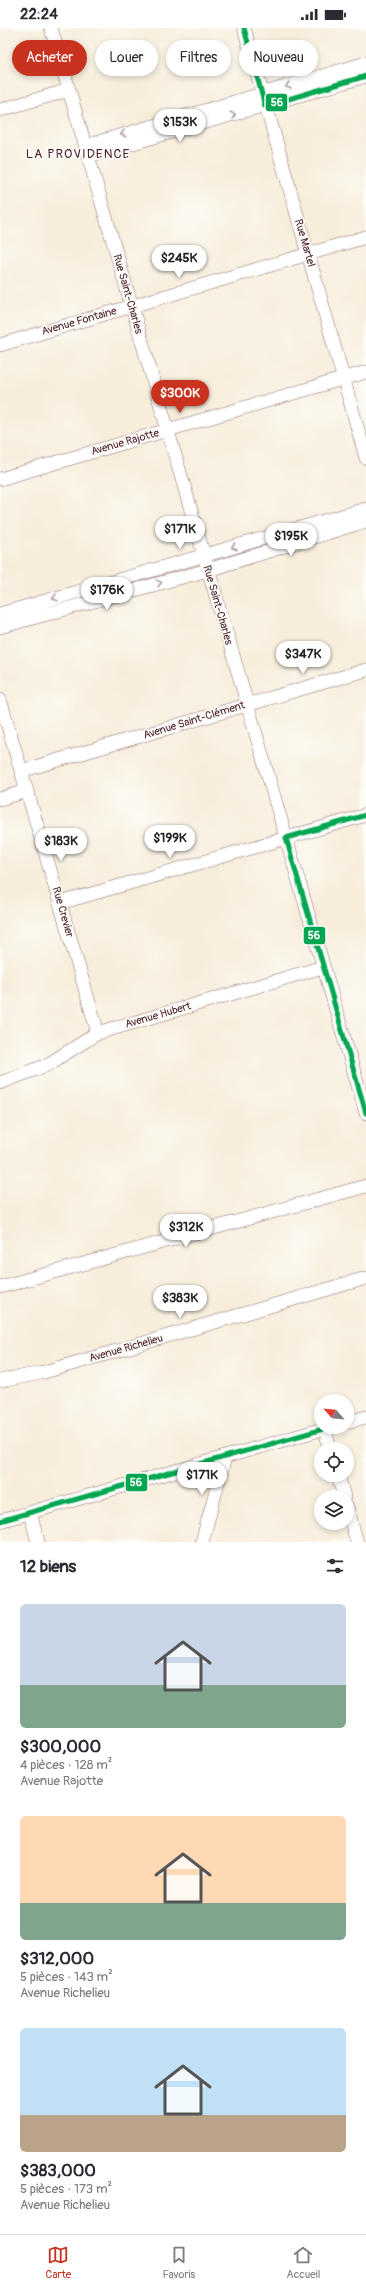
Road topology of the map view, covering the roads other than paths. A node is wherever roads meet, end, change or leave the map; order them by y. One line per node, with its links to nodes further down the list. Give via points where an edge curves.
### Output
1 (51, 28): 5 (street, Rue Saint-Charles)
2 (244, 28): 6 (street, Rue Martel)
3 (366, 63): 6 (street, one-way to 6)
4 (366, 76): 6 (street)
5 (68, 90): 7 (street); 8 (street, Rue Saint-Charles)
6 (264, 100): 8 (street); 10 (street, Rue Martel)
7 (0, 110)
8 (86, 151): 11 (street, Rue Saint-Charles)
9 (366, 238): 10 (street, Avenue Fontaine)
10 (308, 254): 11 (street, Avenue Fontaine); 14 (street, Rue Martel)
11 (131, 306): 12 (street, Avenue Fontaine); 15 (street, Rue Saint-Charles)
12 (0, 345)
13 (366, 372): 14 (street, Avenue Rajotte)
14 (344, 378): 15 (street, Avenue Rajotte); 16 (street, Rue Martel)
15 (168, 430): 17 (street, Avenue Rajotte); 20 (street, Rue Saint-Charles)
16 (366, 458)
17 (0, 479)
18 (366, 509): 20 (street, one-way to 20)
19 (366, 521): 21 (street)
20 (204, 556): 21 (street, Rue Saint-Charles); 22 (street, one-way to 22)
21 (208, 570): 23 (street, one-way to 21); 26 (street, Rue Saint-Charles)
22 (0, 614)
23 (0, 627)
24 (366, 670): 26 (street, Avenue Saint-Clément)
25 (0, 699): 27 (street, Rue Crevier)
26 (247, 704): 27 (street, Avenue Saint-Clément); 31 (street, Rue Saint-Charles)
27 (21, 771): 28 (street, Rue Crevier)
28 (27, 791): 29 (street); 32 (street, Rue Crevier)
29 (0, 799)
30 (366, 815): 31 (street)
31 (286, 838): 32 (street); 33 (street, Rue Saint-Charles)
32 (60, 903): 34 (street, Rue Crevier)
33 (324, 967): 34 (street, Avenue Hubert); 36 (street, Rue Saint-Charles)
34 (98, 1033): 35 (street, Avenue Hubert, via 47,1065)
35 (0, 1083)
36 (366, 1113)
37 (366, 1186): 39 (street)
38 (366, 1278): 40 (street, Avenue Richelieu, via 41,1373)
39 (0, 1286)
40 (0, 1381)
41 (366, 1417): 42 (street)
42 (354, 1420)
43 (314, 1432): 44 (street)
44 (225, 1456): 45 (street); 49 (street)
45 (30, 1513): 46 (street); 48 (street)
46 (0, 1521)
47 (353, 1530): 50 (street)
48 (38, 1542)
49 (202, 1542)
50 (357, 1542)

